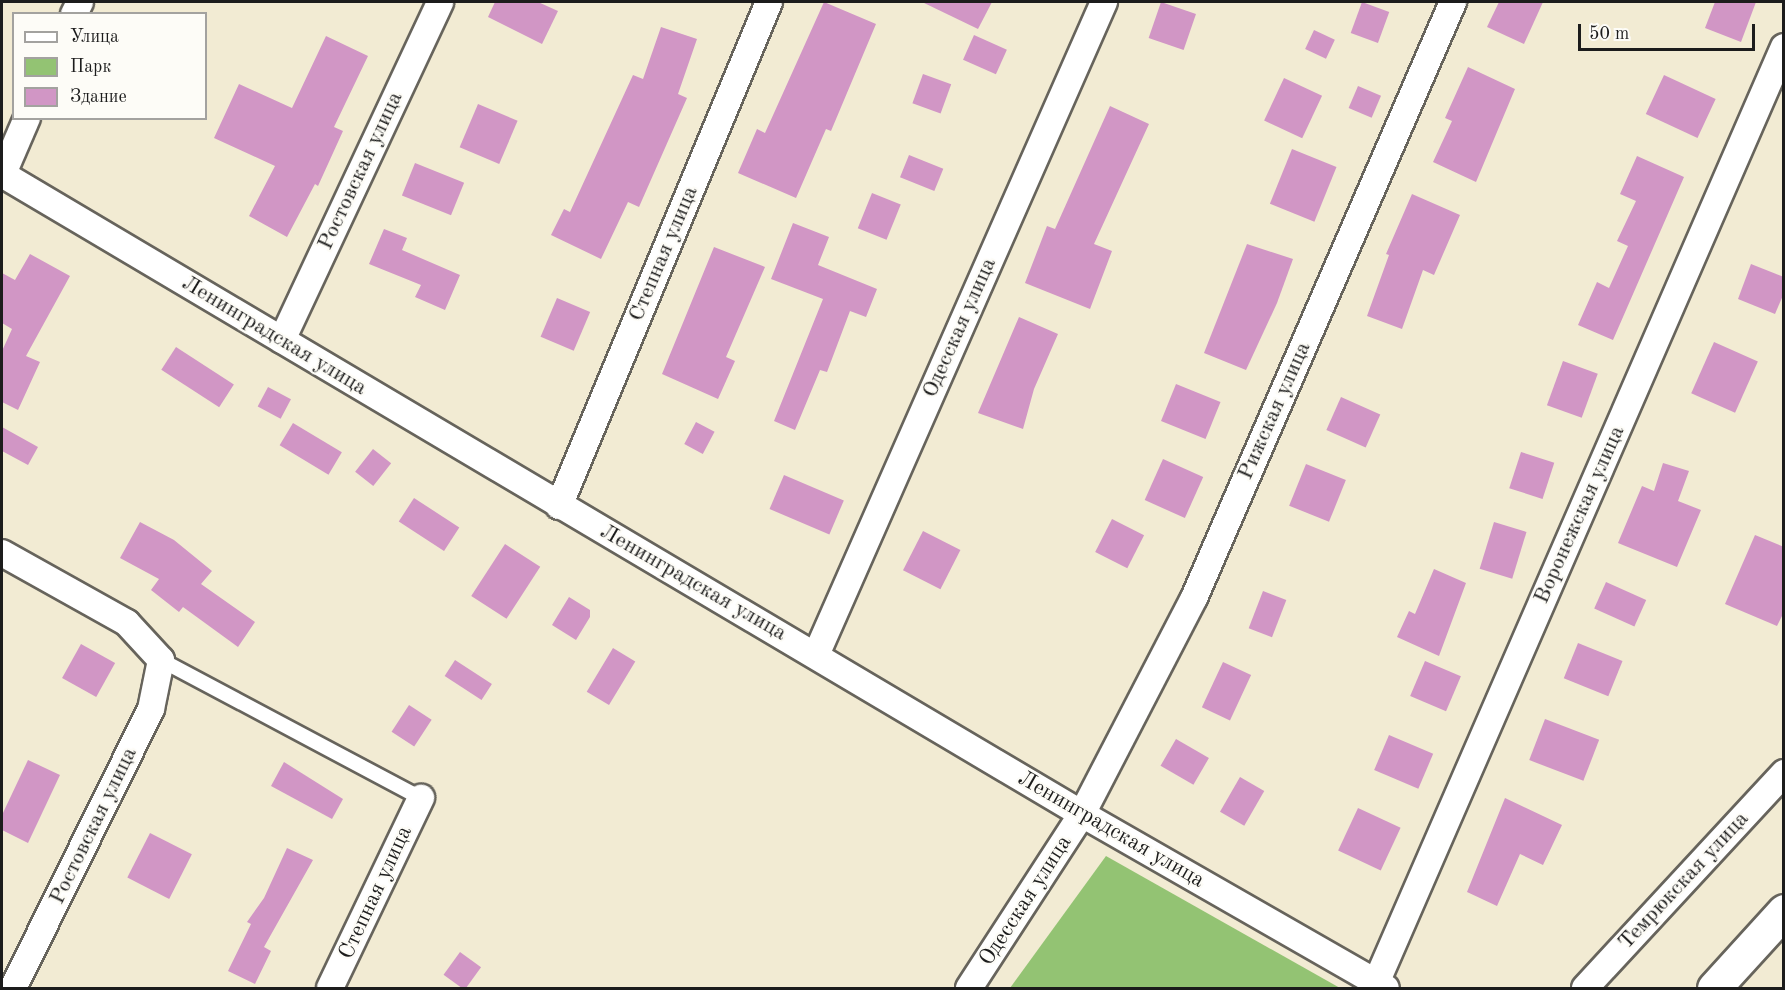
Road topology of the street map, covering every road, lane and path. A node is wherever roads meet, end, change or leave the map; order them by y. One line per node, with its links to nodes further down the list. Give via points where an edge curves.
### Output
1 (440, 2): 8 (street, Ростовская улица)
2 (769, 2): 9 (street, Степная улица)
3 (1104, 2): 11 (street, Одесская улица)
4 (1453, 2): 15 (street, Рижская улица, via 1194,598)
5 (1784, 47): 17 (street, Воронежская улица)
6 (26, 120): 7 (street)
7 (2, 175): 8 (street, Ленинградская улица)
8 (282, 340): 9 (street, Ленинградская улица)
9 (559, 506): 11 (street, Ленинградская улица)
10 (2, 552): 12 (street, via 127,623)
11 (816, 655): 15 (street, Ленинградская улица)
12 (161, 660): 14 (lane); 18 (street, Ростовская улица, via 151,709)
13 (1784, 773): 21 (street, Темрюкская улица)
14 (421, 798): 19 (street, Степная улица)
15 (1082, 814): 17 (street, Ленинградская улица); 20 (street, Одесская улица)
16 (1784, 911): 22 (highway)
17 (1381, 986)
18 (13, 988)
19 (330, 988)
20 (969, 988)
21 (1585, 988)
22 (1714, 988)

